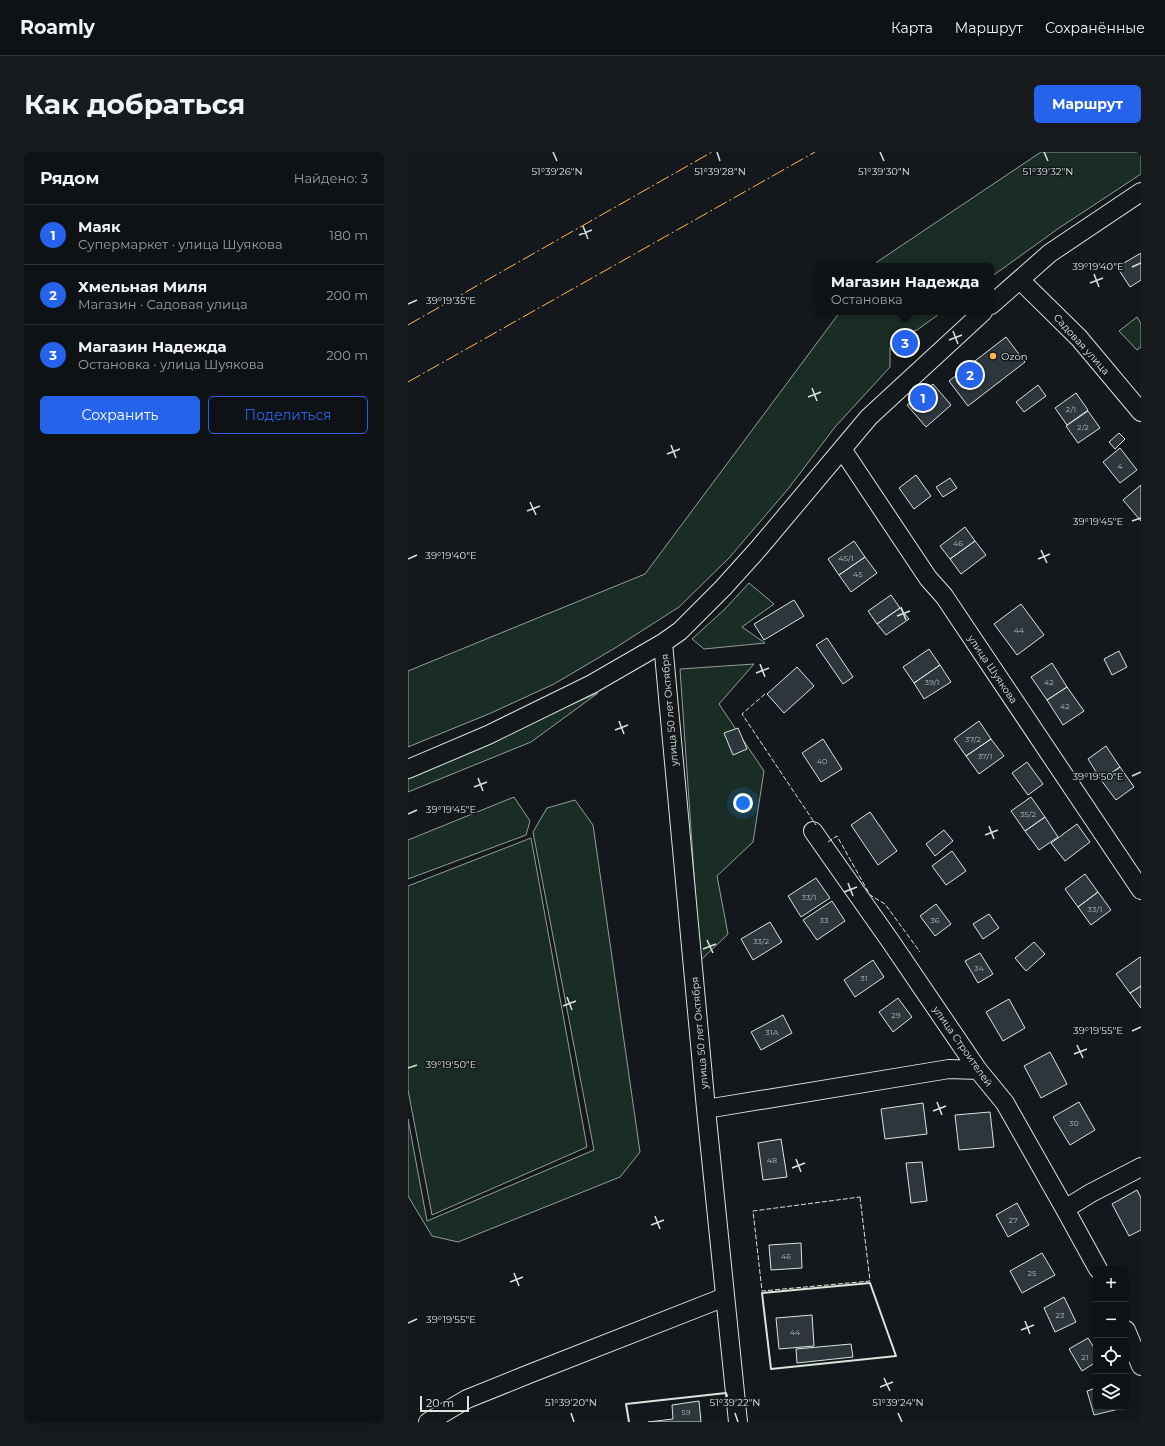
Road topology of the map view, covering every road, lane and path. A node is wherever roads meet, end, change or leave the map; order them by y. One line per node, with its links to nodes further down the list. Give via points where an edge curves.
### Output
1 (1141, 192): 2 (street, via 1050,253)
2 (1020, 280): 3 (street); 5 (street, Садовая улица, via 1079,338)
3 (994, 302)
4 (980, 315): 6 (street, via 869,417)
5 (1141, 412)
6 (842, 450): 7 (street, via 724,588 680,631); 10 (street, улица Шуякова, via 924,572 944,596)
7 (663, 643): 8 (street, via 592,684 488,735); 12 (street, улица 50 лет Октября)
8 (408, 769)
9 (813, 831): 11 (street, улица Строителей)
10 (1141, 890)
11 (978, 1070): 12 (street, via 949,1069); 14 (street, улица Строителей, via 1004,1103)
12 (706, 1109): 16 (street, улица 50 лет Октября)
13 (1141, 1167): 14 (street)
14 (1065, 1209): 15 (street, улица Строителей)
15 (1096, 1266)
16 (725, 1297): 19 (street, via 474,1396); 20 (street, улица 50 лет Октября)
17 (1129, 1337): 18 (street)
18 (1141, 1366)
19 (428, 1422)
20 (738, 1422)

